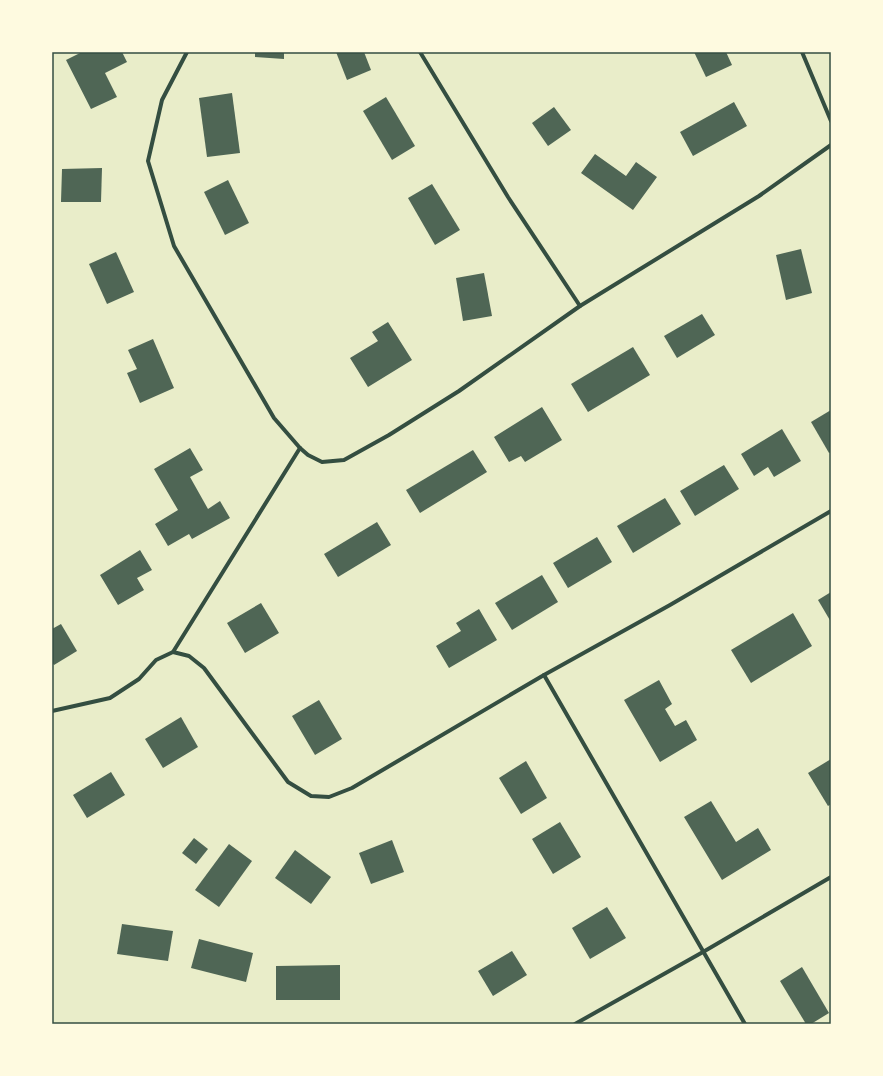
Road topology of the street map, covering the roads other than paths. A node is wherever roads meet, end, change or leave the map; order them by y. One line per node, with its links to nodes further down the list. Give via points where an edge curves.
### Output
1 (187, 52): 7 (street, via 162,100 148,161 174,246 274,418)
2 (420, 52): 6 (street, via 508,197)
3 (802, 52): 4 (street)
4 (831, 121)
5 (831, 145): 6 (street, via 759,196)
6 (580, 306): 7 (street, via 459,391 344,460 322,462)
7 (300, 448): 9 (street)
8 (831, 511): 10 (street)
9 (173, 652): 10 (street, via 189,656 204,668 288,782 311,796 329,797 352,788); 11 (street, via 156,660 139,679 110,698)
10 (544, 675): 13 (street)
11 (52, 711)
12 (831, 877): 13 (street)
13 (703, 952): 14 (street); 15 (street)
14 (575, 1024)
15 (745, 1024)

